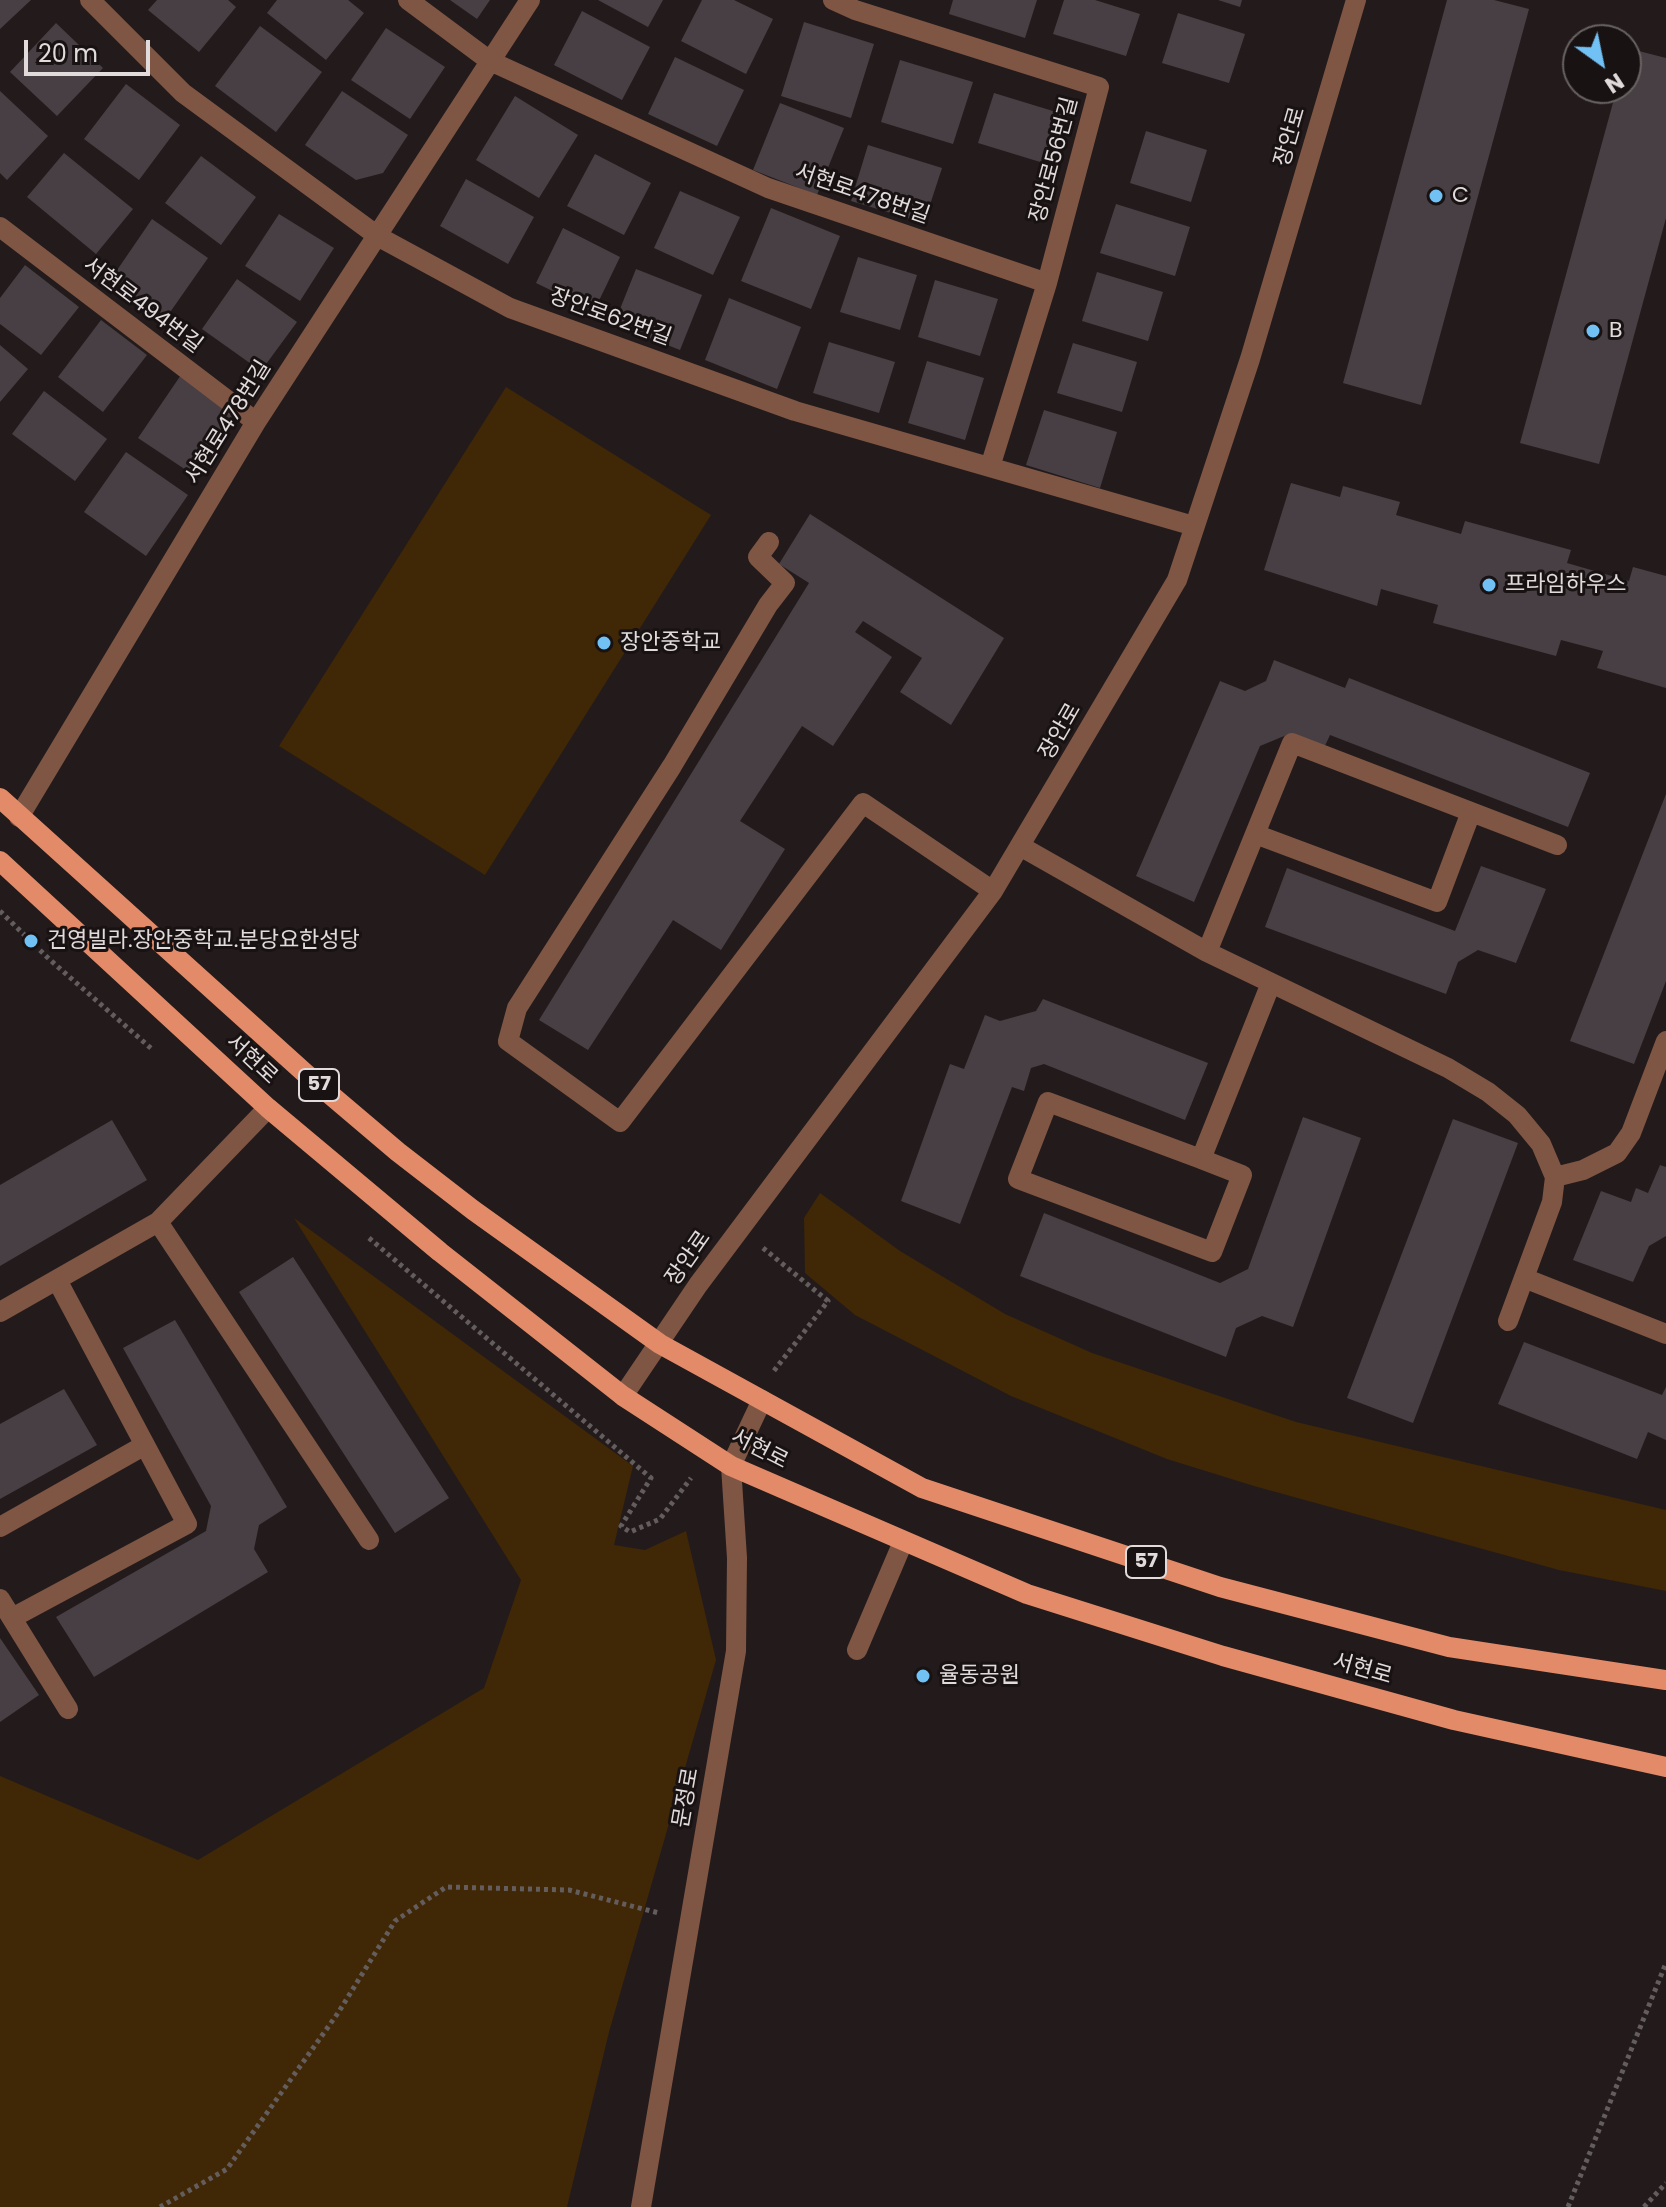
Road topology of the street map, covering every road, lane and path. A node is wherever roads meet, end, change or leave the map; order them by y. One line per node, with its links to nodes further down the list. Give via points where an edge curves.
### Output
1 (90, 0): 8 (street, 장안로62번길, via 183,93)
2 (408, 0): 6 (street)
3 (530, 0): 6 (street, 서현로478번길)
4 (833, 0): 9 (street, 장안로56번길, via 1099,87)
5 (1356, 0): 12 (street, 장안로, via 1250,359)
6 (490, 61): 8 (street, 서현로478번길); 9 (street, 서현로478번길, via 768,188)
7 (0, 227): 10 (street, 서현로494번길)
8 (379, 237): 10 (street, 서현로478번길); 11 (street, 장안로62번길, via 510,308 795,411)
9 (1047, 283): 11 (street, 장안로56번길)
10 (256, 422): 16 (street, 서현로478번길)
11 (990, 467): 12 (street, 장안로62번길)
12 (1194, 526): 19 (street, 장안로, via 1177,580)
13 (769, 542): 21 (street, via 758,557 785,583 517,1008 508,1041 620,1122 863,803)
14 (0, 798): 16 (main road, 서현로 / 57)
15 (1471, 812): 17 (street, via 1292,743); 17 (street, via 1437,902); 18 (street)
16 (19, 817): 36 (main road, 서현로 / 57, via 398,1152)
17 (1255, 834): 22 (street)
18 (1557, 845)
19 (1020, 846): 21 (street, 장안로); 22 (street)
20 (0, 861): 25 (main road, 서현로 / 57)
21 (993, 891): 29 (street, 장안로)
22 (1207, 952): 23 (street)
23 (1271, 983): 26 (street); 27 (street, via 1410,1048 1488,1092 1541,1144)
24 (1666, 1041): 27 (street, via 1631,1133 1617,1153 1592,1167)
25 (268, 1108): 28 (street); 37 (main road, 서현로 / 57)
26 (1201, 1159): 26 (street, via 1048,1102 1018,1179 1212,1252 1242,1175)
27 (1555, 1177): 30 (street, via 1552,1202)
28 (158, 1222): 31 (street); 44 (street)
29 (740, 1229): 32 (path); 36 (street, 장안로)
30 (1524, 1278): 34 (street); 35 (street)
31 (57, 1280): 33 (street); 39 (street)
32 (828, 1301)
33 (0, 1312)
34 (1508, 1321)
35 (1664, 1328)
36 (660, 1344): 37 (street, 장안로); 38 (main road, 서현로 / 57)
37 (623, 1396): 40 (main road, 서현로 / 57)
38 (762, 1400): 40 (street, 문정로); 49 (main road, 서현로 / 57, via 922,1488 1220,1587 1449,1647)
39 (145, 1445): 43 (street); 47 (street, via 187,1524)
40 (731, 1466): 45 (main road, 서현로 / 57); 52 (street, 문정로, via 736,1651)
41 (651, 1478): 42 (path, via 621,1526 630,1532)
42 (660, 1519)
43 (0, 1527)
44 (369, 1540)
45 (903, 1542): 48 (street); 51 (main road, 서현로 / 57, via 1027,1594 1223,1656 1454,1720)
46 (0, 1599): 47 (street)
47 (12, 1618): 50 (street)
48 (857, 1650)
49 (1666, 1680)
50 (68, 1709)
51 (1666, 1767)
52 (690, 1921): 55 (path, via 569,1890 446,1887 395,1921 338,2013 227,2169); 56 (street, 문정로)
53 (1666, 1963): 57 (path)
54 (1666, 2183): 58 (path)
55 (160, 2207)
56 (641, 2207)
57 (1568, 2207)
58 (1644, 2207)

